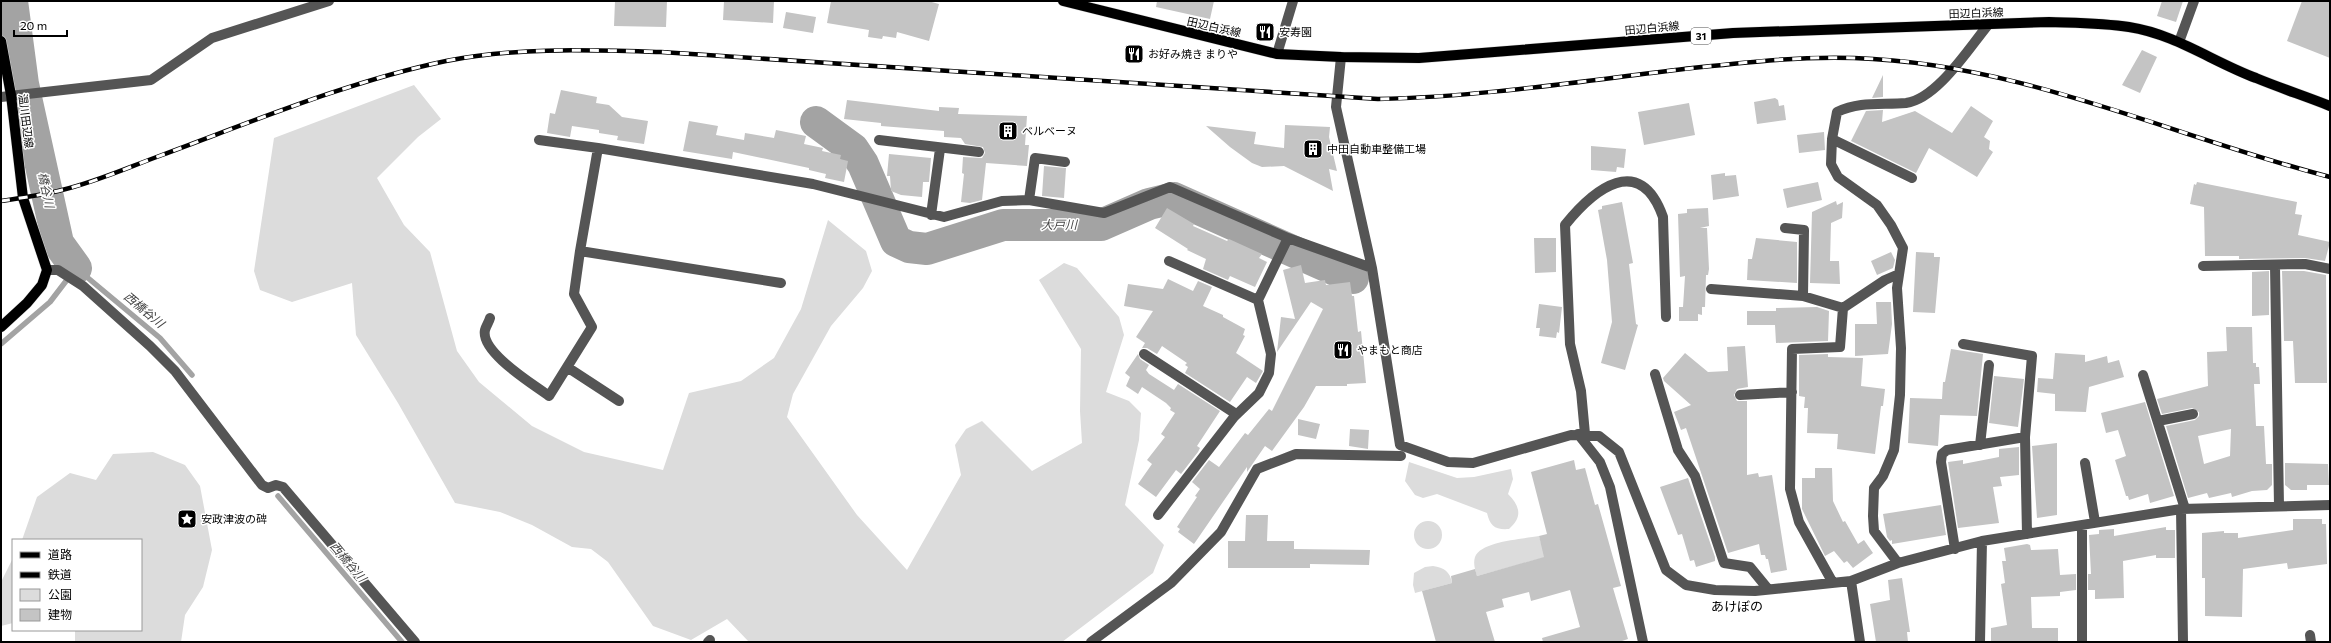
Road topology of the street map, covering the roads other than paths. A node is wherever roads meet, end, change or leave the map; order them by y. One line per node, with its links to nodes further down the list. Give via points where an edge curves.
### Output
1 (329, 1): 10 (street, via 212,38 151,80)
2 (1063, 1): 8 (main road, 田辺白浜線 / 31)
3 (1293, 1): 8 (street)
4 (2194, 1): 7 (street)
5 (1988, 25): 7 (main road, 田辺白浜線 / 31, via 2049,22 2129,27); 9 (main road, 田辺白浜線 / 31, via 1733,34 1419,58); 12 (street, via 1954,68 1927,95 1908,102 1851,105 1837,112)
6 (1, 42): 10 (main road, 温川田辺線)
7 (2179, 42): 11 (main road, 田辺白浜線 / 31, via 2255,78)
8 (1277, 54): 9 (main road, 田辺白浜線 / 31)
9 (1340, 57): 28 (street, via 1336,107)
10 (9, 95): 30 (main road, 温川田辺線, via 23,198)
11 (2330, 106)
12 (1832, 139): 19 (street); 31 (street, via 1831,164 1838,177 1877,206 1903,248)
13 (539, 140): 15 (street)
14 (879, 140): 16 (street)
15 (598, 148): 21 (street, via 812,184); 24 (street)
16 (940, 149): 17 (street); 21 (street)
17 (979, 152)
18 (1066, 162): 20 (street, via 1035,158)
19 (1912, 178)
20 (1029, 200): 21 (street, via 1002,201 944,217); 23 (street, via 1104,213 1170,187)
21 (931, 215)
22 (1785, 228): 34 (street, via 1804,230)
23 (1288, 239): 28 (street); 35 (street)
24 (580, 251): 32 (street); 43 (street, via 574,294 592,327)
25 (1169, 261): 35 (street)
26 (2204, 266): 27 (street)
27 (2275, 266): 29 (street, via 2304,264); 58 (street)
28 (1372, 268): 52 (street, via 1400,444 1448,462 1473,463)
29 (2330, 269)
30 (47, 270): 39 (main road, via 42,285); 70 (street, via 58,270 83,286 139,335 175,371 262,485 268,488 276,485 283,487)
31 (1899, 274): 36 (street, via 1885,280); 66 (street, via 1897,288 1901,348 1900,395 1894,450 1883,476 1874,488 1873,516 1874,532)
32 (781, 283)
33 (1711, 290): 34 (street)
34 (1803, 296): 36 (street)
35 (1258, 300): 49 (street, via 1271,354 1269,373 1259,392)
36 (1843, 308): 46 (street, via 1840,347 1792,349)
37 (1666, 317): 52 (street, via 1663,217 1658,202 1650,191 1638,182 1626,181 1615,184 1604,189 1578,210 1565,225 1570,344 1581,390)
38 (490, 318): 43 (street, via 484,330 493,353 549,396)
39 (1, 327)
40 (1963, 344): 53 (street, via 2032,356)
41 (1144, 354): 49 (street)
42 (1989, 365): 54 (street)
43 (566, 367): 48 (street)
44 (1655, 374): 69 (street, via 1678,450 1695,476 1724,563 1750,567)
45 (2143, 375): 51 (street)
46 (1792, 392): 47 (street); 68 (street, via 1790,489 1793,504 1799,522)
47 (1740, 395)
48 (619, 401)
49 (1236, 414): 60 (street)
50 (2193, 414): 51 (street)
51 (2158, 421): 59 (street)
52 (1582, 434): 69 (street, via 1599,436 1619,452 1666,570 1686,586 1715,590); 72 (street, via 1600,462 1610,487)
53 (2025, 437): 54 (street); 63 (street)
54 (1980, 444): 65 (street, via 1947,450 1942,454 1940,462)
55 (1401, 456): 71 (street, via 1296,454 1257,469 1221,532 1171,583)
56 (2085, 463): 61 (street)
57 (2330, 505): 58 (street)
58 (2279, 506): 59 (street)
59 (2183, 509): 61 (street); 76 (street)
60 (1158, 515)
61 (2096, 522): 62 (street)
62 (2082, 525): 63 (street); 75 (street)
63 (2027, 534): 64 (street)
64 (1982, 541): 65 (street); 74 (street)
65 (1955, 548): 66 (street)
66 (1898, 564): 67 (street)
67 (1851, 582): 68 (street); 73 (street)
68 (1834, 583): 69 (street)
69 (1768, 589)
70 (415, 642)
71 (1091, 642)
72 (1643, 642)
73 (1860, 642)
74 (1980, 642)
75 (2082, 642)
76 (2183, 642)

